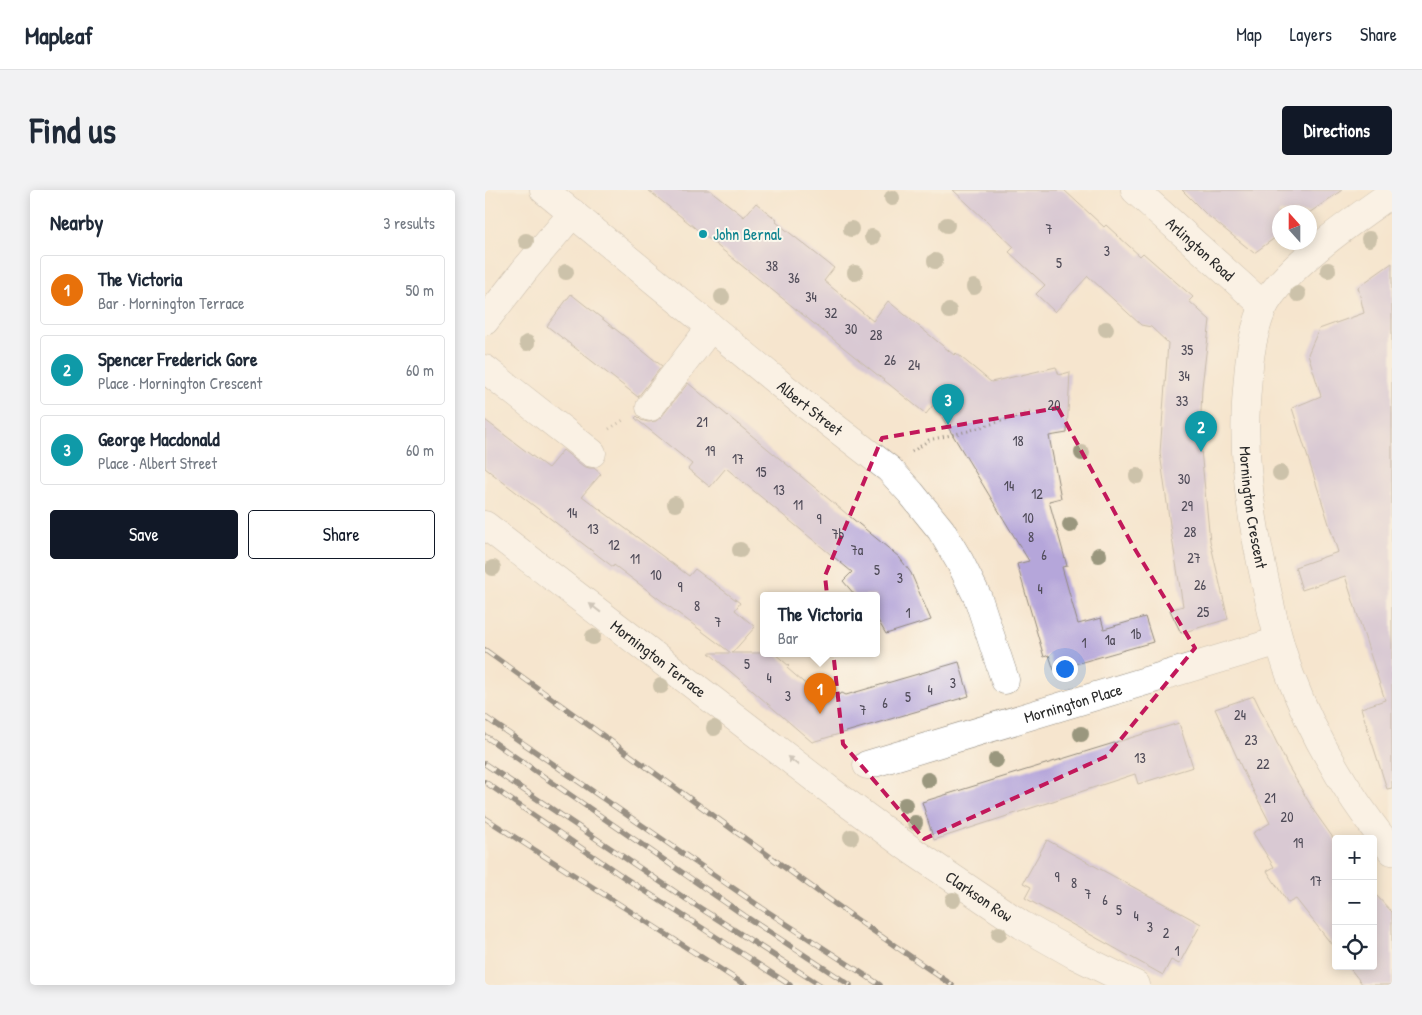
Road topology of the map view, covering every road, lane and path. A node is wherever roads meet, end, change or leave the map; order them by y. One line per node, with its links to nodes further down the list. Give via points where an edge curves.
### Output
1 (544, 190): 4 (street, Albert Street)
2 (1135, 190): 5 (street, Arlington Road)
3 (1392, 193): 5 (street, Mornington Crescent, via 1315,251 1291,273)
4 (573, 213): 6 (street); 7 (street, Albert Street)
5 (1264, 306): 14 (street, Mornington Crescent, via 1251,351 1245,455 1255,533)
6 (485, 321)
7 (711, 327): 9 (street); 12 (street, Albert Street)
8 (485, 369): 11 (street)
9 (650, 407): 11 (path, via 641,409)
10 (1034, 411): 12 (path, via 929,440)
11 (597, 443)
12 (889, 469): 15 (street, Albert Street, via 941,530 959,562 978,598)
13 (485, 525): 17 (street, Mornington Terrace, one-way to 13)
14 (1279, 640): 16 (street, Mornington Place); 18 (street, Mornington Crescent, via 1302,704 1330,759 1361,810)
15 (1005, 680)
16 (867, 765)
17 (831, 791): 19 (street, Clarkson Row, via 1022,925)
18 (1392, 851)
19 (1136, 985)

